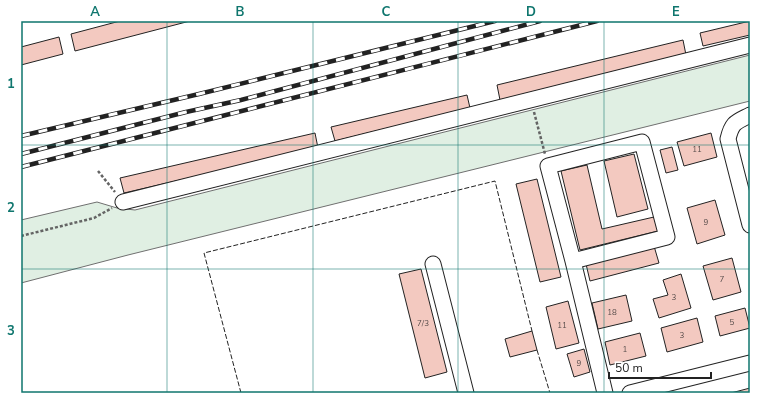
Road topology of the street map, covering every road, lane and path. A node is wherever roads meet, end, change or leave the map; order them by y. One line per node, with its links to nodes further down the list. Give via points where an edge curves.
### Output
1 (750, 45): 2 (street)
2 (530, 100): 4 (path); 6 (street)
3 (750, 115): 7 (street, via 730,128 728,139)
4 (548, 166): 9 (street); 9 (street, via 642,142 665,229 667,237)
5 (98, 171): 6 (path)
6 (123, 202): 8 (path, via 94,218)
7 (750, 225)
8 (21, 236)
9 (573, 261): 13 (street)
10 (433, 264): 12 (street)
11 (750, 362): 14 (street)
12 (466, 393)
13 (605, 393)
14 (630, 393)

